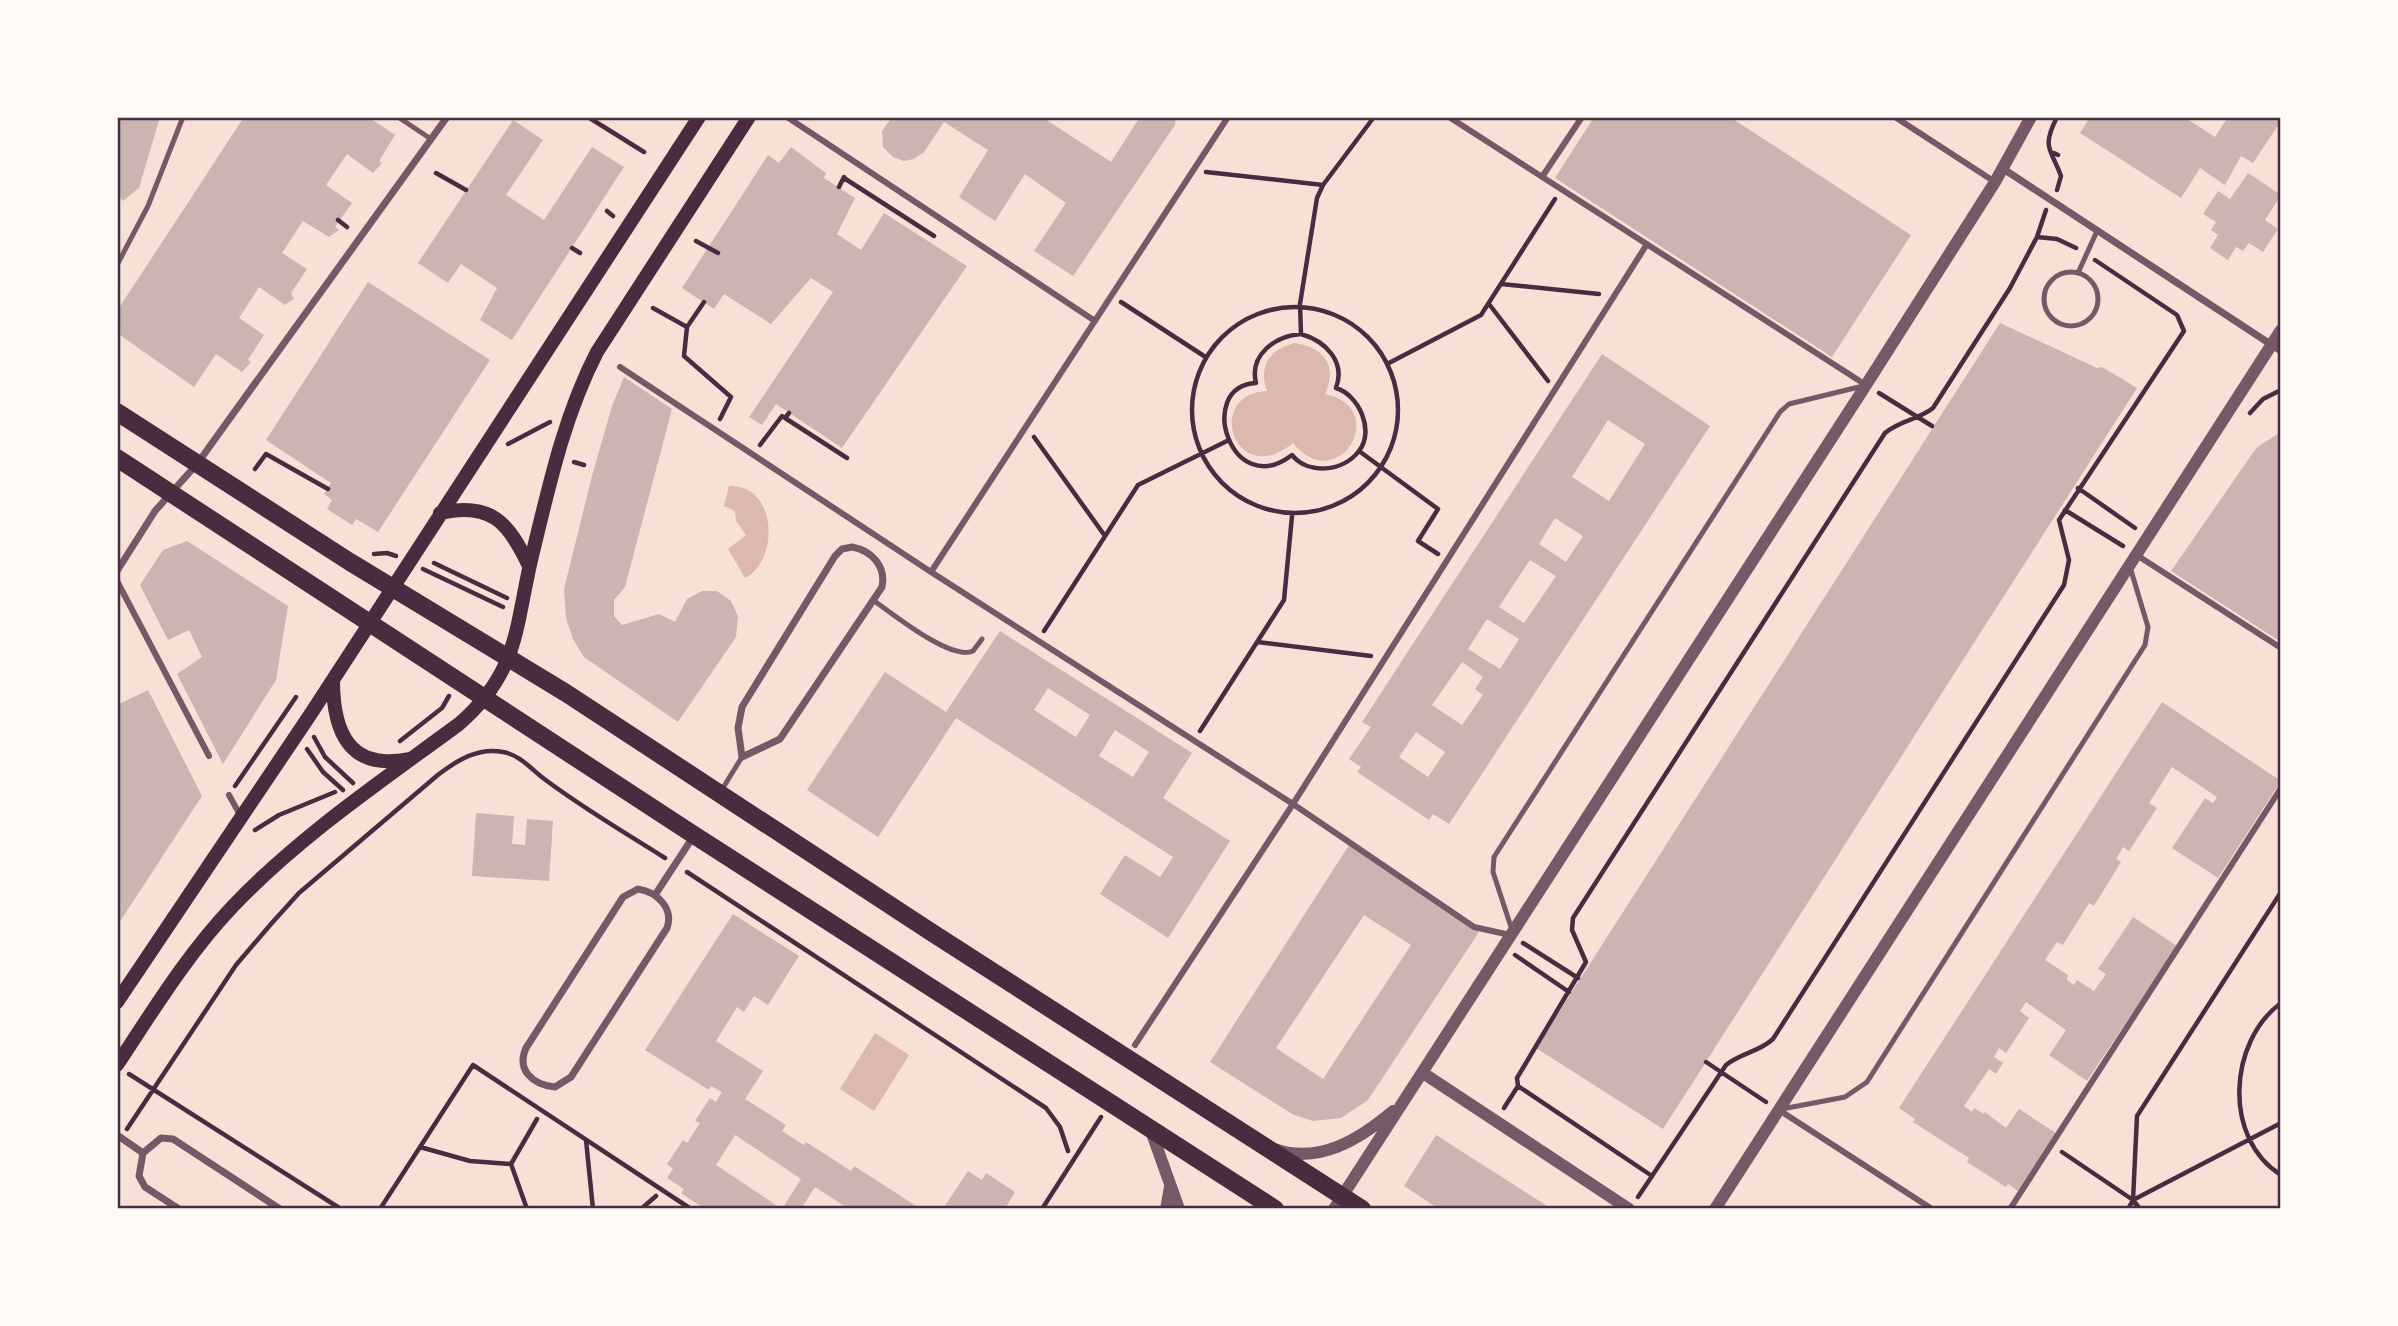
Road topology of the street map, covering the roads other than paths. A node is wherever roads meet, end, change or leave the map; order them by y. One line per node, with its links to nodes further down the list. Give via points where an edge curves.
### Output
1 (183, 117): 18 (lane, via 148,206)
2 (398, 117): 12 (lane)
3 (447, 117): 12 (street)
4 (699, 117): 29 (main road)
5 (749, 117): 31 (main road, via 586,374 565,426)
6 (787, 117): 20 (street)
7 (1228, 117): 20 (street)
8 (1449, 117): 14 (street)
9 (1582, 117): 14 (street)
10 (1895, 117): 15 (street)
11 (2031, 117): 13 (street)
12 (431, 139): 27 (street)
13 (2002, 169): 15 (street); 16 (street)
14 (1542, 177): 17 (street)
15 (1994, 182): 24 (street)
16 (2097, 231): 19 (lane); 22 (street)
17 (1647, 244): 24 (street); 49 (street)
18 (117, 265)
19 (2078, 273): 19 (lane, via 2060,274 2047,287 2045,305 2063,324 2086,321 2096,309 2094,283)
20 (1095, 321): 33 (street)
21 (2281, 330): 22 (street)
22 (2276, 349): 30 (street)
23 (620, 367): 33 (street)
24 (1866, 385): 53 (street); 53 (lane, via 1789,404 1780,412 1494,857 1493,872)
25 (117, 412): 27 (main road)
26 (117, 458): 28 (main road)
27 (197, 464): 28 (street); 35 (main road)
28 (172, 494): 32 (street, via 155,511); 37 (main road)
29 (440, 513): 31 (main road, via 462,509 503,522); 35 (main road)
30 (2132, 559): 39 (street); 59 (street); 59 (lane, via 2148,627 2145,645 1867,1082 1845,1097)
31 (530, 566): 40 (main road, via 520,624)
32 (117, 571)
33 (931, 572): 49 (street)
34 (117, 581): 43 (street)
35 (391, 586): 37 (main road); 40 (main road)
36 (873, 600): 38 (lane, via 959,653 974,651); 44 (street, via 780,739); 44 (street, via 883,579 878,562 859,548 842,549 742,707 738,728)
37 (367, 623): 41 (main road); 42 (main road)
38 (982, 639)
39 (2281, 648)
40 (505, 666): 42 (main road); 47 (main road, via 566,693)
41 (333, 679): 45 (main road, via 338,722 348,744 374,762); 50 (main road)
42 (484, 698): 45 (main road, via 459,724); 51 (main road)
43 (209, 756)
44 (742, 757): 47 (lane)
45 (412, 759): 56 (main road, via 234,905 186,962)
46 (2281, 788): 75 (street)
47 (719, 793): 62 (main road)
48 (229, 795): 50 (street)
49 (1293, 804): 53 (street, via 1474,927); 55 (street)
50 (241, 817): 54 (main road)
51 (694, 835): 52 (street); 60 (main road)
52 (655, 895): 52 (street, via 638,889 623,897 526,1048 522,1064 536,1082 555,1087 571,1077 667,928 669,914)
53 (1511, 934): 57 (street)
54 (117, 1002)
55 (1135, 1045)
56 (122, 1069)
57 (1423, 1073): 58 (street); 72 (street)
58 (1405, 1102): 62 (street, via 1357,1139 1331,1150 1296,1153); 65 (street)
59 (1779, 1110): 73 (street); 74 (street)
60 (1150, 1128): 64 (street); 70 (main road)
61 (119, 1136): 63 (street)
62 (1260, 1143): 65 (main road)
63 (143, 1153): 66 (street, via 139,1176 145,1187); 67 (street, via 162,1138 173,1139)
64 (1170, 1187): 68 (street); 69 (street)
65 (1338, 1205): 71 (main road)
66 (179, 1209)
67 (280, 1209)
68 (1166, 1209)
69 (1179, 1209)
70 (1275, 1209)
71 (1362, 1209)
72 (1630, 1209)
73 (1715, 1209)
74 (1932, 1209)
75 (2010, 1209)

